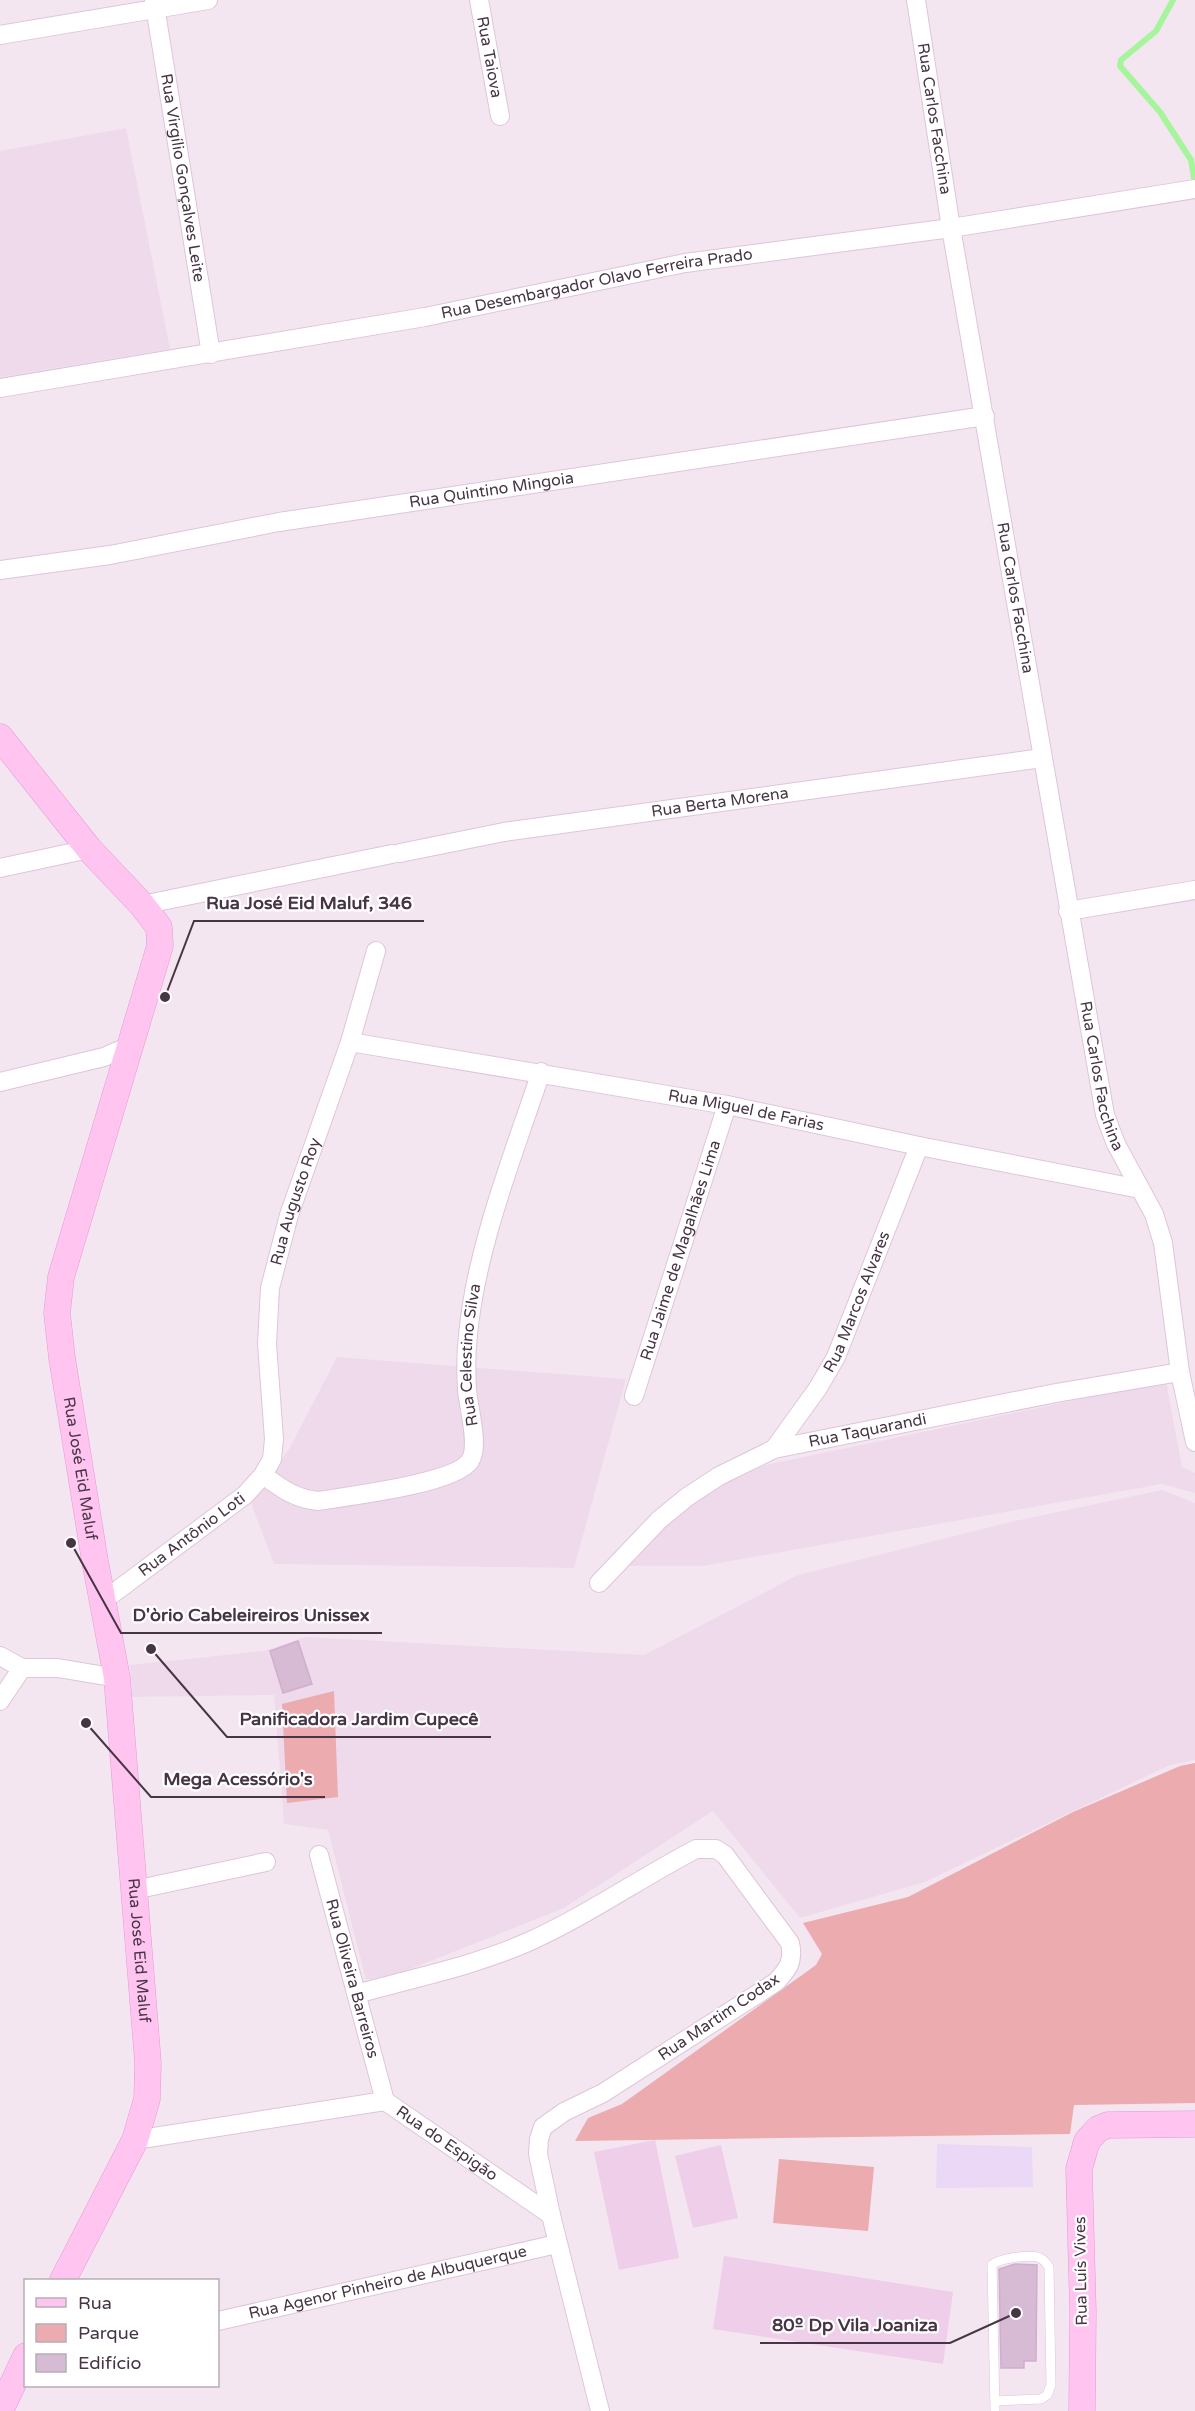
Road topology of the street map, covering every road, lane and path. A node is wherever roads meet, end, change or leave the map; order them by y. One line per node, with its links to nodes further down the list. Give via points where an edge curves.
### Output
1 (207, 0): 4 (street)
2 (479, 0): 6 (street, Rua Taiova)
3 (916, 0): 8 (street, Rua Carlos Facchina)
4 (155, 4): 5 (street); 9 (street, Rua Virgílio Gonçalves Leite)
5 (0, 35)
6 (500, 116)
7 (1189, 189): 8 (street, Rua Desembargador Olavo Ferreira Prado)
8 (951, 228): 9 (street, Rua Desembargador Olavo Ferreira Prado, via 685,263 425,316); 11 (street, Rua Carlos Facchina)
9 (211, 354): 10 (street, Rua Desembargador Olavo Ferreira Prado)
10 (0, 388)
11 (985, 416): 12 (street, Rua Quintino Mingoia, via 279,522 110,555); 14 (street, Rua Carlos Facchina)
12 (0, 570)
13 (0, 737): 15 (street, Rua José Eid Maluf)
14 (1042, 758): 18 (street, Rua Berta Morena, via 504,832); 19 (street, Rua Carlos Facchina)
15 (89, 849): 16 (street); 18 (street, Rua José Eid Maluf)
16 (0, 868)
17 (1195, 890): 19 (street)
18 (142, 905): 22 (street, Rua José Eid Maluf, via 159,927 160,946)
19 (1068, 911): 27 (street, Rua Carlos Facchina, via 1105,1114)
20 (376, 951): 21 (street, Rua Augusto Roy)
21 (350, 1042): 23 (street, Rua Miguel de Farias); 32 (street, Rua Augusto Roy, via 289,1215 270,1288 267,1344 274,1439)
22 (132, 1045): 24 (street, via 104,1057); 34 (street, Rua José Eid Maluf, via 61,1277 57,1313)
23 (541, 1072): 25 (street, Rua Miguel de Farias); 32 (street, Rua Celestino Silva, via 475,1284 468,1336 467,1390 474,1450 471,1460 453,1473 420,1483 318,1501 286,1492)
24 (0, 1082)
25 (727, 1105): 26 (street, Rua Miguel de Farias); 29 (street, Rua Jaime de Magalhães Lima)
26 (919, 1146): 27 (street, Rua Miguel de Farias); 31 (street, Rua Marcos Alvares, via 836,1357)
27 (1140, 1189): 28 (street, Rua Carlos Facchina, via 1154,1214 1163,1243)
28 (1180, 1371): 30 (street, Rua Carlos Facchina); 31 (street, Rua Taquarandi)
29 (634, 1396)
30 (1195, 1442)
31 (774, 1449): 33 (street, Rua Taquarandi, via 718,1476 687,1497 659,1520)
32 (268, 1467): 34 (street, Rua Antônio Loti, via 245,1495)
33 (599, 1583)
34 (103, 1601): 37 (street, Rua José Eid Maluf)
35 (0, 1656): 36 (street)
36 (22, 1668): 37 (street, via 58,1668); 38 (street)
37 (117, 1678): 41 (street, Rua José Eid Maluf)
38 (0, 1701)
39 (319, 1855): 42 (street, Rua Oliveira Barreiros)
40 (266, 1862): 41 (street)
41 (134, 1890): 45 (street, Rua José Eid Maluf, via 148,2063 147,2098)
42 (357, 1994): 43 (street, Rua Oliveira Barreiros); 46 (street, Rua Martim Codax, via 455,1967 526,1942 696,1849 716,1849 725,1855 790,1943 793,1956 789,1967 776,1983 543,2127 538,2154)
43 (385, 2101): 45 (street, Rua do Espigão); 46 (street, Rua do Espigão)
44 (1195, 2124): 54 (street, Rua Luís Vives, via 1108,2125 1087,2140 1079,2169)
45 (135, 2140): 48 (street, Rua José Eid Maluf)
46 (551, 2215): 47 (street)
47 (557, 2244): 49 (street, Rua Agenor Pinheiro de Albuquerque); 53 (street)
48 (64, 2279)
49 (219, 2321)
50 (24, 2363): 52 (street)
51 (995, 2406): 51 (lane, via 1041,2399 1051,2385 1049,2267 1038,2257 996,2260 992,2265)
52 (0, 2411)
53 (600, 2411)
54 (1082, 2411)

